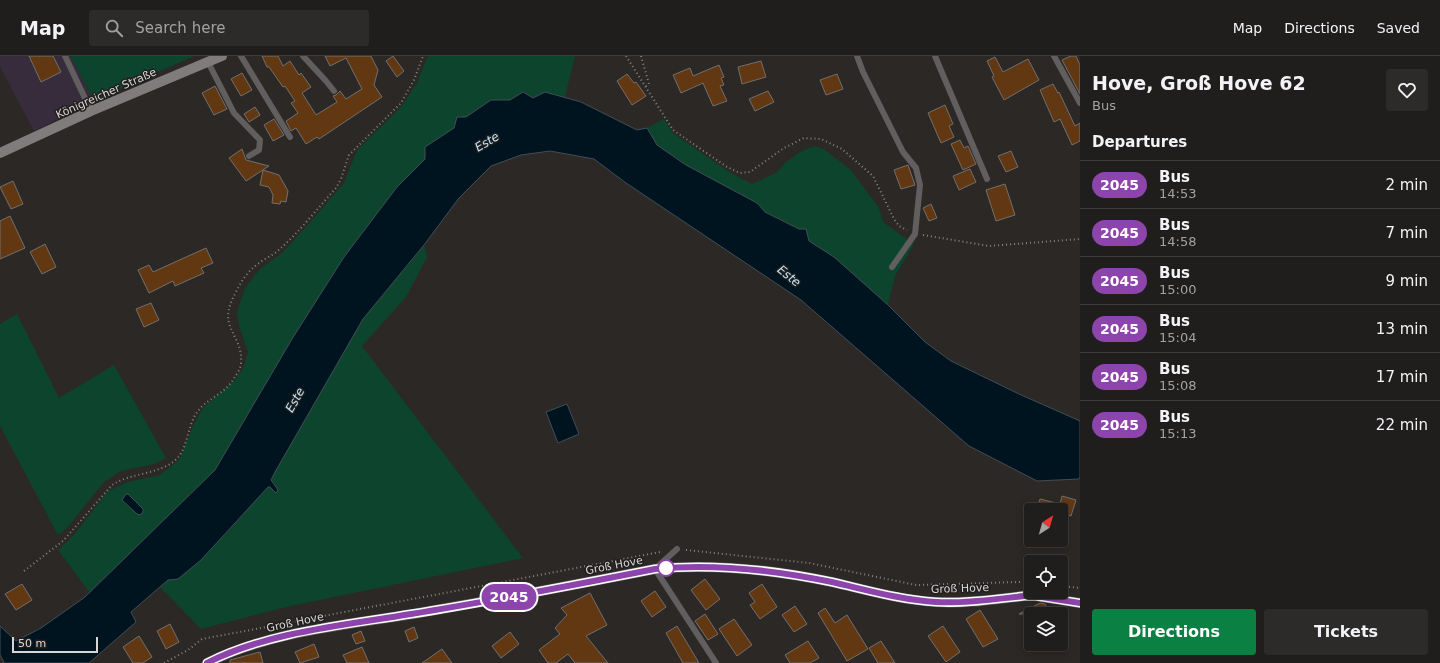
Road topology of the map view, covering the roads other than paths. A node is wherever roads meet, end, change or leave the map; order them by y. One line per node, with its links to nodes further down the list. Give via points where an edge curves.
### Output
1 (64, 56): 11 (lane)
2 (222, 56): 8 (street, Königreicher Straße)
3 (241, 56): 12 (lane)
4 (303, 56): 9 (lane)
5 (857, 56): 16 (lane, via 903,152 916,168 920,185 915,234)
6 (935, 56): 15 (lane)
7 (1054, 56): 10 (lane)
8 (208, 62): 11 (street, Königreicher Straße); 14 (lane, via 234,113 260,140 259,150)
9 (334, 91)
10 (1080, 103)
11 (91, 111): 13 (street, Königreicher Straße)
12 (290, 137)
13 (0, 154)
14 (249, 156)
15 (987, 179)
16 (892, 267)
17 (677, 549): 18 (lane)
18 (655, 569): 19 (street, Groß Hove, via 739,568 796,575 885,595 937,602 1036,596); 20 (street, Groß Hove, via 315,630 263,641); 21 (lane)
19 (1080, 603)
20 (207, 663)
21 (716, 663)

